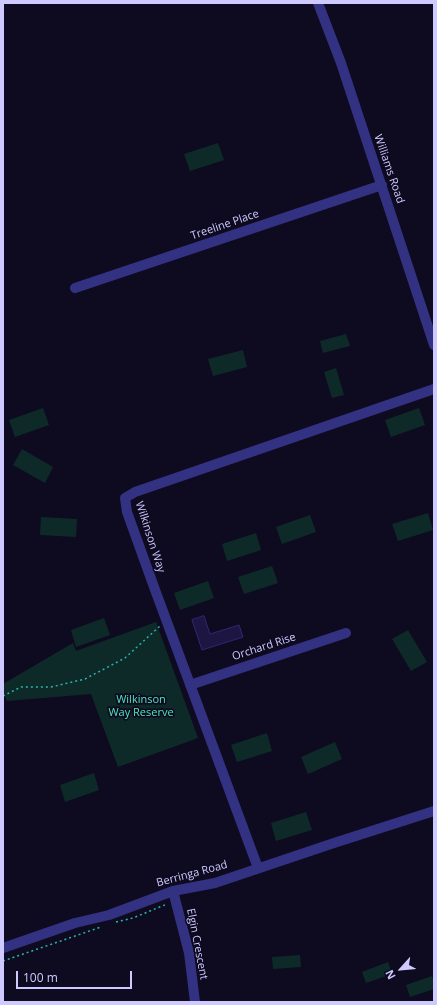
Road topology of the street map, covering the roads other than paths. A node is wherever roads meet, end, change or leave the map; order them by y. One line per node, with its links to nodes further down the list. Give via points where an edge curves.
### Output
1 (318, 3): 2 (street, Williams Road)
2 (382, 184): 3 (street, Treeline Place); 4 (street, Williams Road)
3 (75, 288)
4 (434, 345)
5 (434, 390): 7 (street, Wilkinson Way, via 135,492 125,498 127,512)
6 (346, 633): 7 (street, Orchard Rise)
7 (190, 685): 9 (street, Wilkinson Way)
8 (434, 812): 9 (street, Berringa Road)
9 (258, 868): 10 (street, Berringa Road)
10 (174, 895): 11 (street, Berringa Road, via 75,923); 12 (street, Elgin Crescent, via 189,953)
11 (3, 948)
12 (195, 1002)

